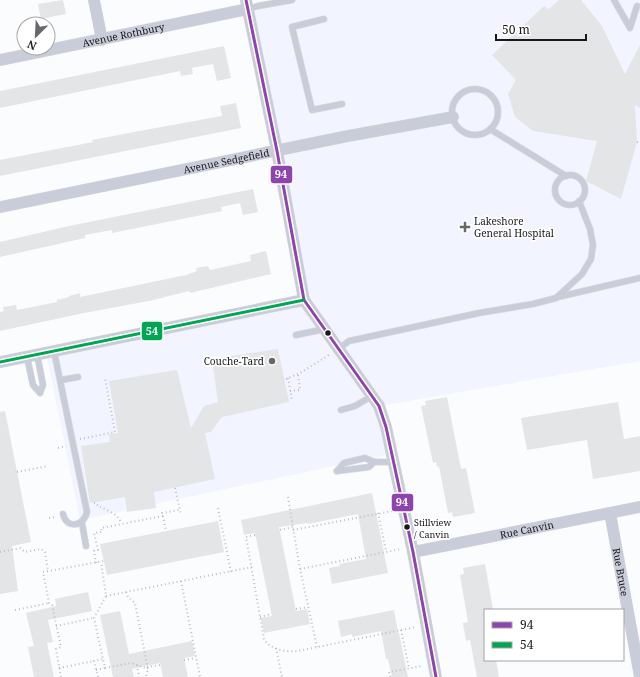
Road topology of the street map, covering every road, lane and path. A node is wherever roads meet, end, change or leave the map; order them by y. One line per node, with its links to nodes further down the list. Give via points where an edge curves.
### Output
1 (94, 0): 7 (street)
2 (292, 0): 4 (lane, via 258,6)
3 (614, 0): 5 (lane, via 630,28)
4 (247, 5): 7 (street, Avenue Rothbury); 12 (street)
5 (638, 6)
6 (324, 19): 9 (lane, via 292,27 312,110)
7 (102, 40): 8 (street, Avenue Rothbury)
8 (0, 60)
9 (342, 104)
10 (453, 117): 11 (lane, via 460,129 466,133 482,134); 11 (lane, via 455,101 460,95 467,91 481,90 494,99 498,108 498,116); 12 (street, Avenue Sedgefield)
11 (490, 129): 13 (lane)
12 (277, 151): 15 (street, Avenue Sedgefield); 18 (street)
13 (566, 176): 14 (lane, via 576,177 584,186 583,196); 14 (lane, via 557,183 556,195 559,200 569,205)
14 (579, 202): 17 (lane, via 590,229 593,245 591,259 582,274)
15 (0, 207)
16 (640, 278): 17 (lane)
17 (556, 298): 22 (lane, via 349,341)
18 (304, 300): 19 (street); 21 (street)
19 (325, 329): 20 (lane); 22 (street)
20 (296, 335)
21 (54, 351): 23 (street); 28 (lane)
22 (334, 351): 25 (path); 30 (street)
23 (32, 356): 23 (lane, via 33,385 40,393 43,384); 24 (street)
24 (0, 362)
25 (298, 374): 29 (path, via 287,378); 29 (path, via 300,390)
26 (78, 377): 28 (lane)
27 (105, 378): 33 (path, via 115,432)
28 (60, 380): 52 (lane, via 87,512)
29 (290, 391): 31 (path)
30 (372, 396): 32 (lane, via 355,406); 37 (street, via 379,406)
31 (292, 400)
32 (341, 410)
33 (80, 439)
34 (65, 446): 35 (path)
35 (58, 448)
36 (374, 462): 36 (lane, via 365,458 344,463 337,471 369,468); 37 (lane)
37 (394, 462): 65 (street)
38 (48, 466): 39 (path)
39 (17, 472)
40 (175, 488): 45 (path)
41 (288, 498): 54 (path)
42 (98, 506): 53 (path, via 116,515)
43 (640, 507): 48 (street, Rue Canvin)
44 (218, 508): 71 (path)
45 (179, 510): 50 (path); 51 (path, via 162,513)
46 (395, 510): 47 (path)
47 (378, 513): 54 (path); 64 (path)
48 (610, 513): 65 (street, Rue Canvin); 107 (street, Rue Bruce)
49 (63, 514): 52 (lane, via 64,520 69,523)
50 (180, 515)
51 (163, 516): 53 (path); 56 (path)
52 (82, 523): 59 (lane)
53 (121, 524): 67 (path, via 101,528 102,532 94,533 98,550 94,551)
54 (293, 529): 55 (path); 69 (path)
55 (280, 530)
56 (166, 531)
57 (255, 535): 68 (path, via 246,537)
58 (15, 545): 60 (path)
59 (86, 546)
60 (16, 549): 62 (path); 63 (path)
61 (402, 549): 64 (path)
62 (34, 551): 66 (path); 70 (path, via 45,552)
63 (0, 552)
64 (386, 552): 69 (path)
65 (413, 552): 106 (street)
66 (35, 556)
67 (96, 563): 70 (path); 74 (path, via 102,561)
68 (252, 567): 71 (path); 80 (path)
69 (300, 568): 76 (path)
70 (48, 571): 75 (path, via 43,572)
71 (230, 572): 72 (path)
72 (181, 582): 73 (path); 87 (path)
73 (126, 592): 74 (path); 96 (path, via 134,603)
74 (106, 596): 81 (path)
75 (49, 603): 78 (path); 82 (path, via 52,605)
76 (308, 606): 77 (path); 85 (path)
77 (296, 609)
78 (15, 610)
79 (271, 614): 80 (path)
80 (260, 617): 86 (path, via 264,639)
81 (94, 618): 82 (path); 88 (path)
82 (56, 626): 94 (path, via 61,647 56,649)
83 (417, 626): 84 (path)
84 (401, 630): 85 (path); 97 (path)
85 (316, 647): 86 (path, via 290,652)
86 (276, 648): 104 (path)
87 (196, 658): 89 (path); 103 (path)
88 (103, 659): 90 (path); 95 (path)
89 (184, 660)
90 (94, 661): 94 (path); 98 (path)
91 (137, 665): 95 (path, via 131,663); 96 (path); 101 (path)
92 (160, 665): 96 (path)
93 (425, 665): 97 (path)
94 (59, 668): 99 (path)
95 (105, 668): 98 (path)
96 (148, 668): 102 (path)
97 (409, 668): 105 (path, via 389,672)
98 (96, 670): 100 (path)
99 (61, 677)
100 (98, 677)
101 (139, 677)
102 (146, 677)
103 (200, 677)
104 (282, 677)
105 (390, 677)
106 (436, 677)
107 (640, 677)

